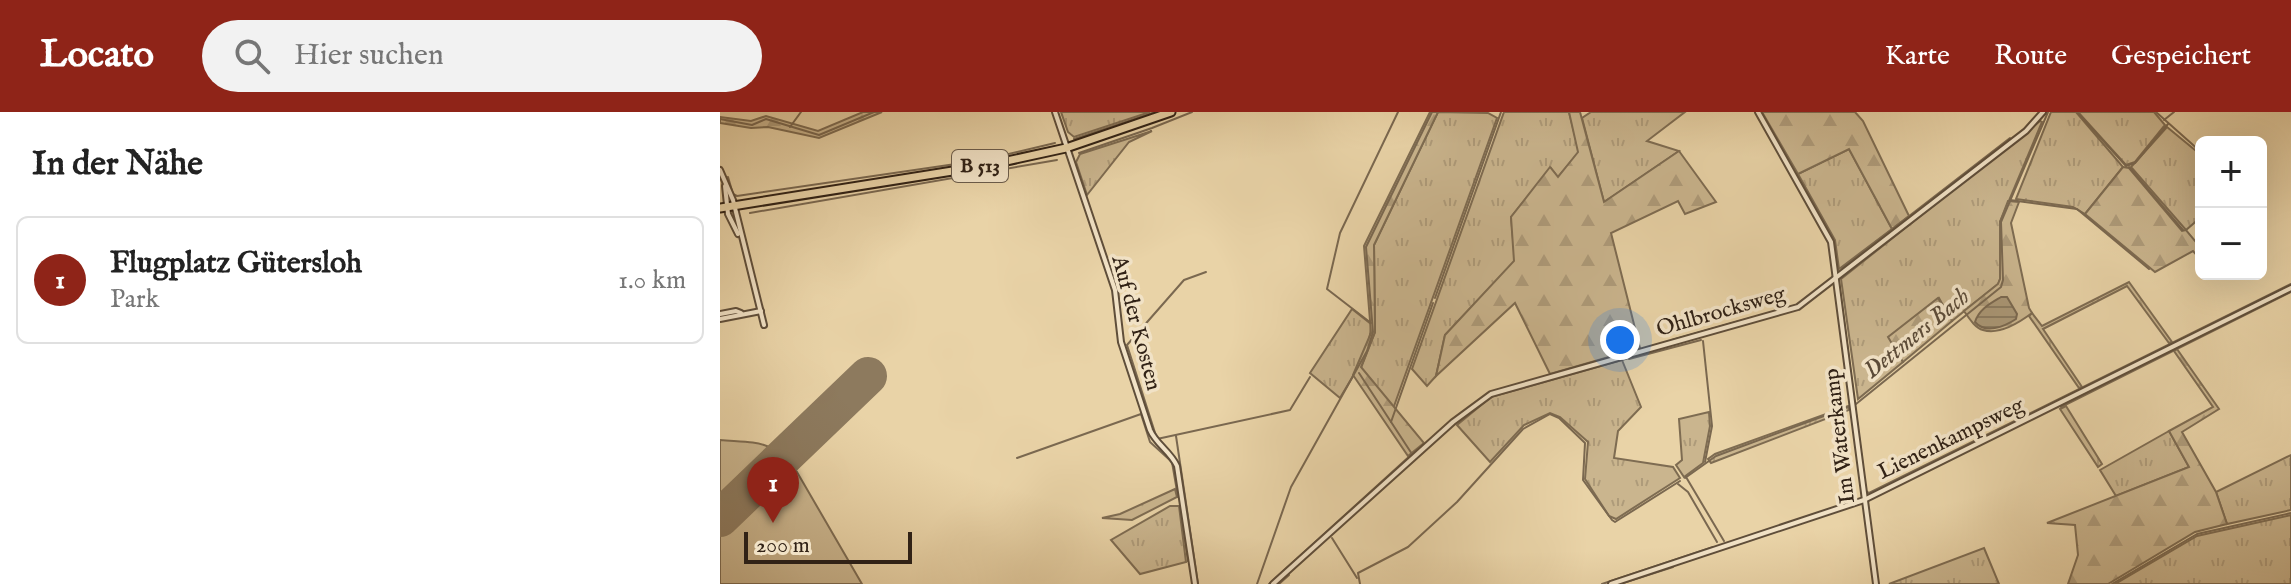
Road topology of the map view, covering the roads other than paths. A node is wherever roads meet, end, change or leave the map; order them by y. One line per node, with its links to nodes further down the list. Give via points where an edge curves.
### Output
1 (1055, 112): 5 (street, Auf der Kosten)
2 (1171, 112): 5 (main road, B 513)
3 (1758, 112): 8 (street, Im Waterkamp, via 1831,242)
4 (2043, 112): 8 (street, Ohlbrocksweg, via 2026,131)
5 (1066, 148): 7 (main road, B 513); 14 (street, Auf der Kosten, via 1115,290 1121,342 1150,430 1177,466)
6 (720, 170): 7 (street)
7 (727, 207): 10 (street)
8 (1836, 278): 13 (street, Im Waterkamp); 15 (street, Ohlbrocksweg, via 1788,312 1491,394)
9 (2291, 288): 13 (street, Lienenkampsweg)
10 (761, 311): 11 (street); 12 (street)
11 (720, 317)
12 (764, 325)
13 (1864, 500): 16 (street, Lienenkampsweg); 17 (street, Im Waterkamp)
14 (1195, 584)
15 (1273, 584)
16 (1611, 584)
17 (1876, 584)

